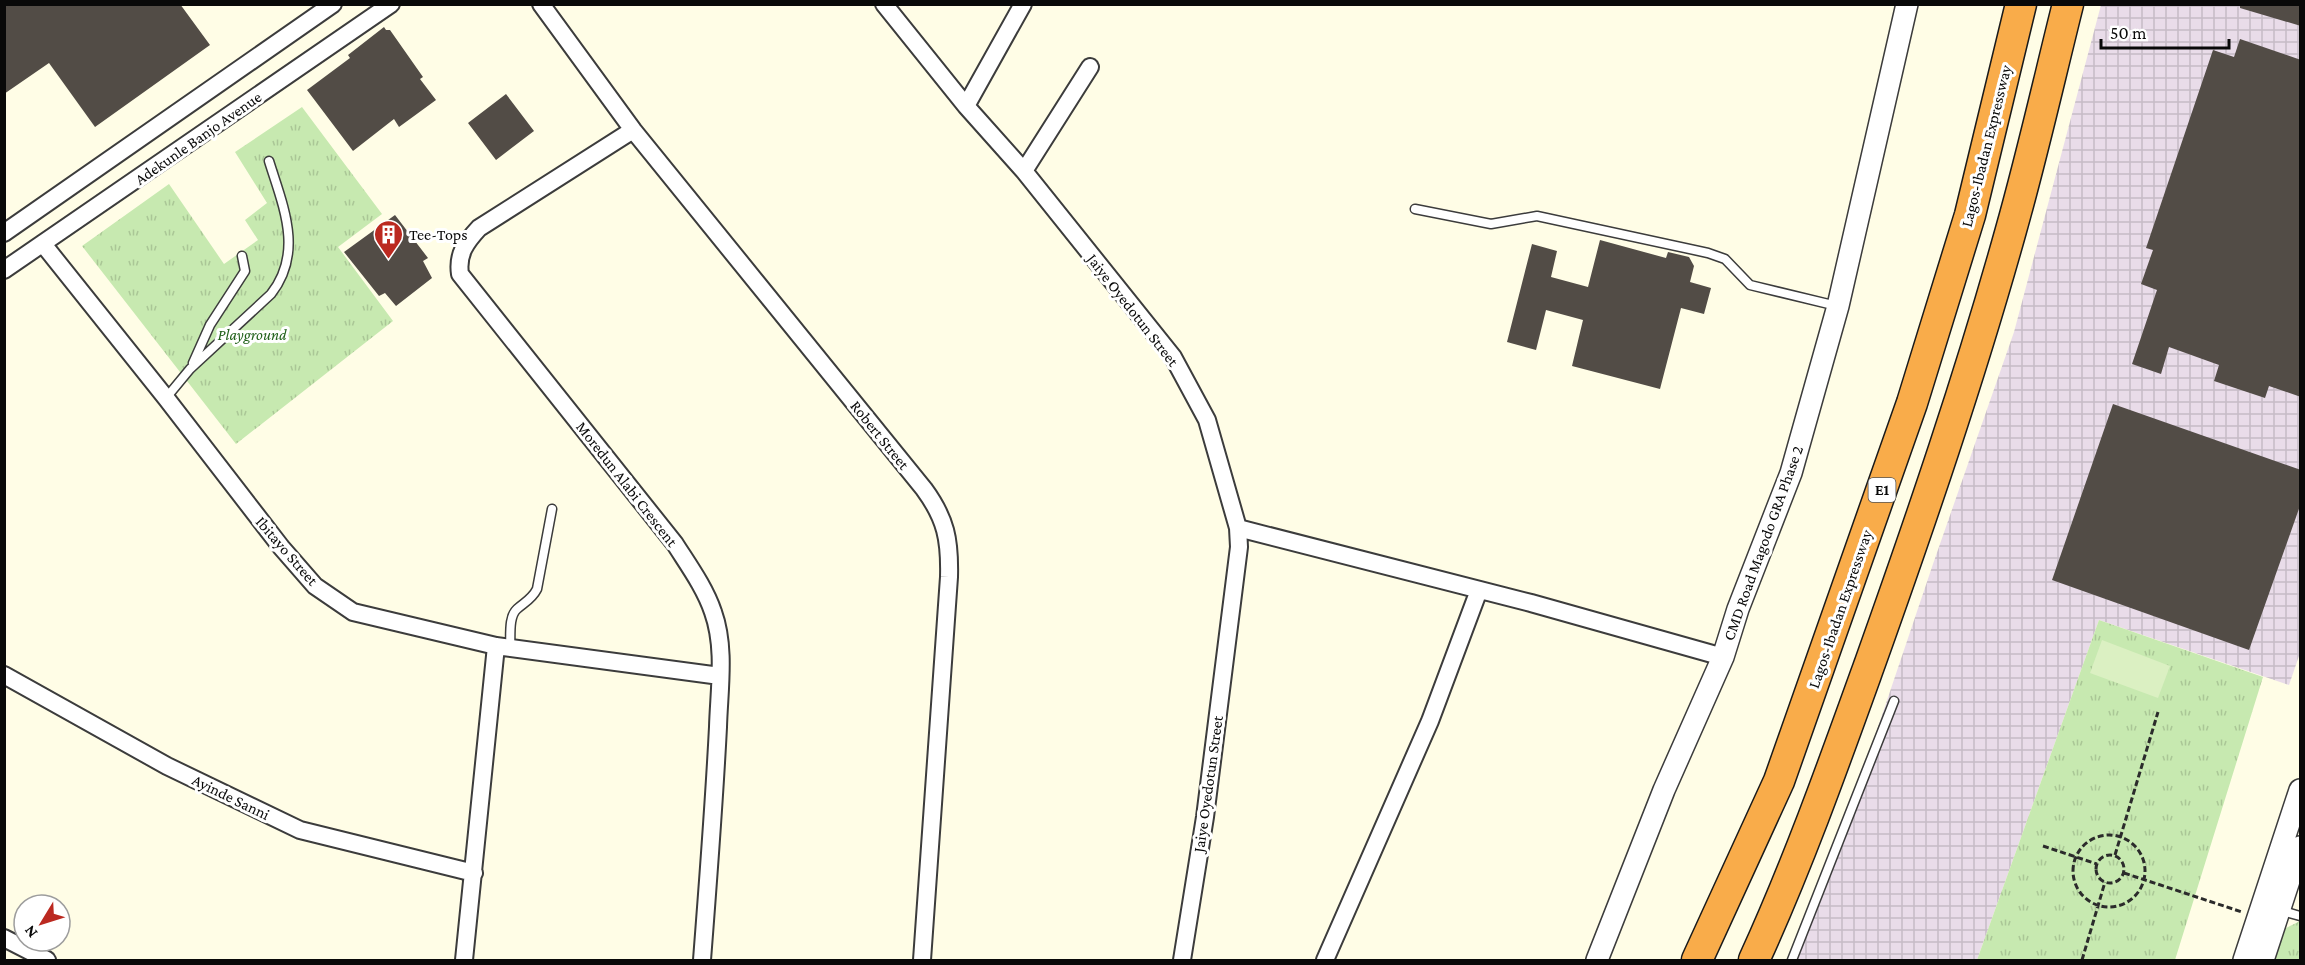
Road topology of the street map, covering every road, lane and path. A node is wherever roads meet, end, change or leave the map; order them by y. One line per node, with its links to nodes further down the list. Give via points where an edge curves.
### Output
1 (333, 4): 15 (street, Adekunle Banjo Avenue)
2 (391, 4): 16 (street, Adekunle Banjo Avenue)
3 (541, 4): 11 (street, Robert Street)
4 (884, 4): 10 (street, Jaiye Oyedotun Street)
5 (1023, 4): 10 (street)
6 (1907, 4): 19 (street, CMD Road Magodo GRA Phase 2)
7 (2021, 4): 54 (highway, Lagos-Ibadan Expressway / E1, via 1970,215 1912,403 1779,781)
8 (2068, 4): 55 (highway, via 2012,228 1965,388 1841,746)
9 (1090, 67): 13 (street)
10 (966, 106): 13 (street, Jaiye Oyedotun Street)
11 (633, 130): 28 (street, Moredun Alabi Crescent, via 479,228 466,242 458,261 460,274 675,544 714,613); 50 (street, Robert Street, via 924,489 943,519 950,552 949,577)
12 (269, 161): 20 (lane, via 288,226 289,254 282,281)
13 (1024, 171): 23 (street, Jaiye Oyedotun Street, via 1173,357 1207,420)
14 (1415, 209): 19 (lane, via 1491,224 1538,216 1708,253 1725,259 1750,285)
15 (4, 233)
16 (43, 244): 18 (street, Adekunle Banjo Avenue); 21 (street, Ibitayo Street)
17 (242, 256): 20 (lane, via 245,271 210,325)
18 (4, 270)
19 (1838, 306): 26 (street, CMD Road Magodo GRA Phase 2, via 1791,472)
20 (190, 369): 21 (lane)
21 (166, 398): 25 (street, Ibitayo Street, via 315,586 353,612)
22 (552, 509): 25 (lane, via 537,589 533,598 512,615)
23 (1238, 528): 24 (street); 51 (street, Jaiye Oyedotun Street, via 1236,573 1205,817)
24 (1479, 590): 26 (street); 52 (street, via 1430,721)
25 (503, 647): 28 (street, Ibitayo Street); 38 (street)
26 (1723, 657): 53 (street, CMD Road Magodo GRA Phase 2, via 1664,790)
27 (4, 675): 38 (street, Ayinde Sanni, via 167,766 300,830)
28 (720, 676): 49 (street, Moredun Alabi Crescent)
29 (1894, 701): 56 (lane)
30 (2158, 712): 32 (path)
31 (2301, 790): 45 (street)
32 (2121, 836): 35 (path); 36 (path, via 2099,835 2080,848); 40 (path, via 2143,858)
33 (2043, 846): 36 (path)
34 (2301, 847): 43 (street, via 2290,887)
35 (2115, 855): 37 (path, via 2102,857); 39 (path, via 2122,860)
36 (2075, 857): 37 (path); 42 (path, via 2076,887)
37 (2097, 864): 41 (path, via 2098,876)
38 (474, 873): 48 (street)
39 (2124, 873): 40 (path); 41 (path, via 2115,882)
40 (2144, 880): 42 (path, via 2127,902); 45 (path)
41 (2105, 882): 42 (path)
42 (2099, 906): 57 (path)
43 (2279, 909): 44 (lane); 59 (street)
44 (2301, 916)
45 (2258, 918): 58 (street)
46 (4, 938): 47 (street)
47 (47, 960)
48 (464, 960)
49 (702, 960)
50 (922, 960)
51 (1182, 960)
52 (1324, 960)
53 (1597, 960)
54 (1697, 960)
55 (1754, 960)
56 (1792, 960)
57 (2082, 960)
58 (2244, 960)
59 (2263, 960)

